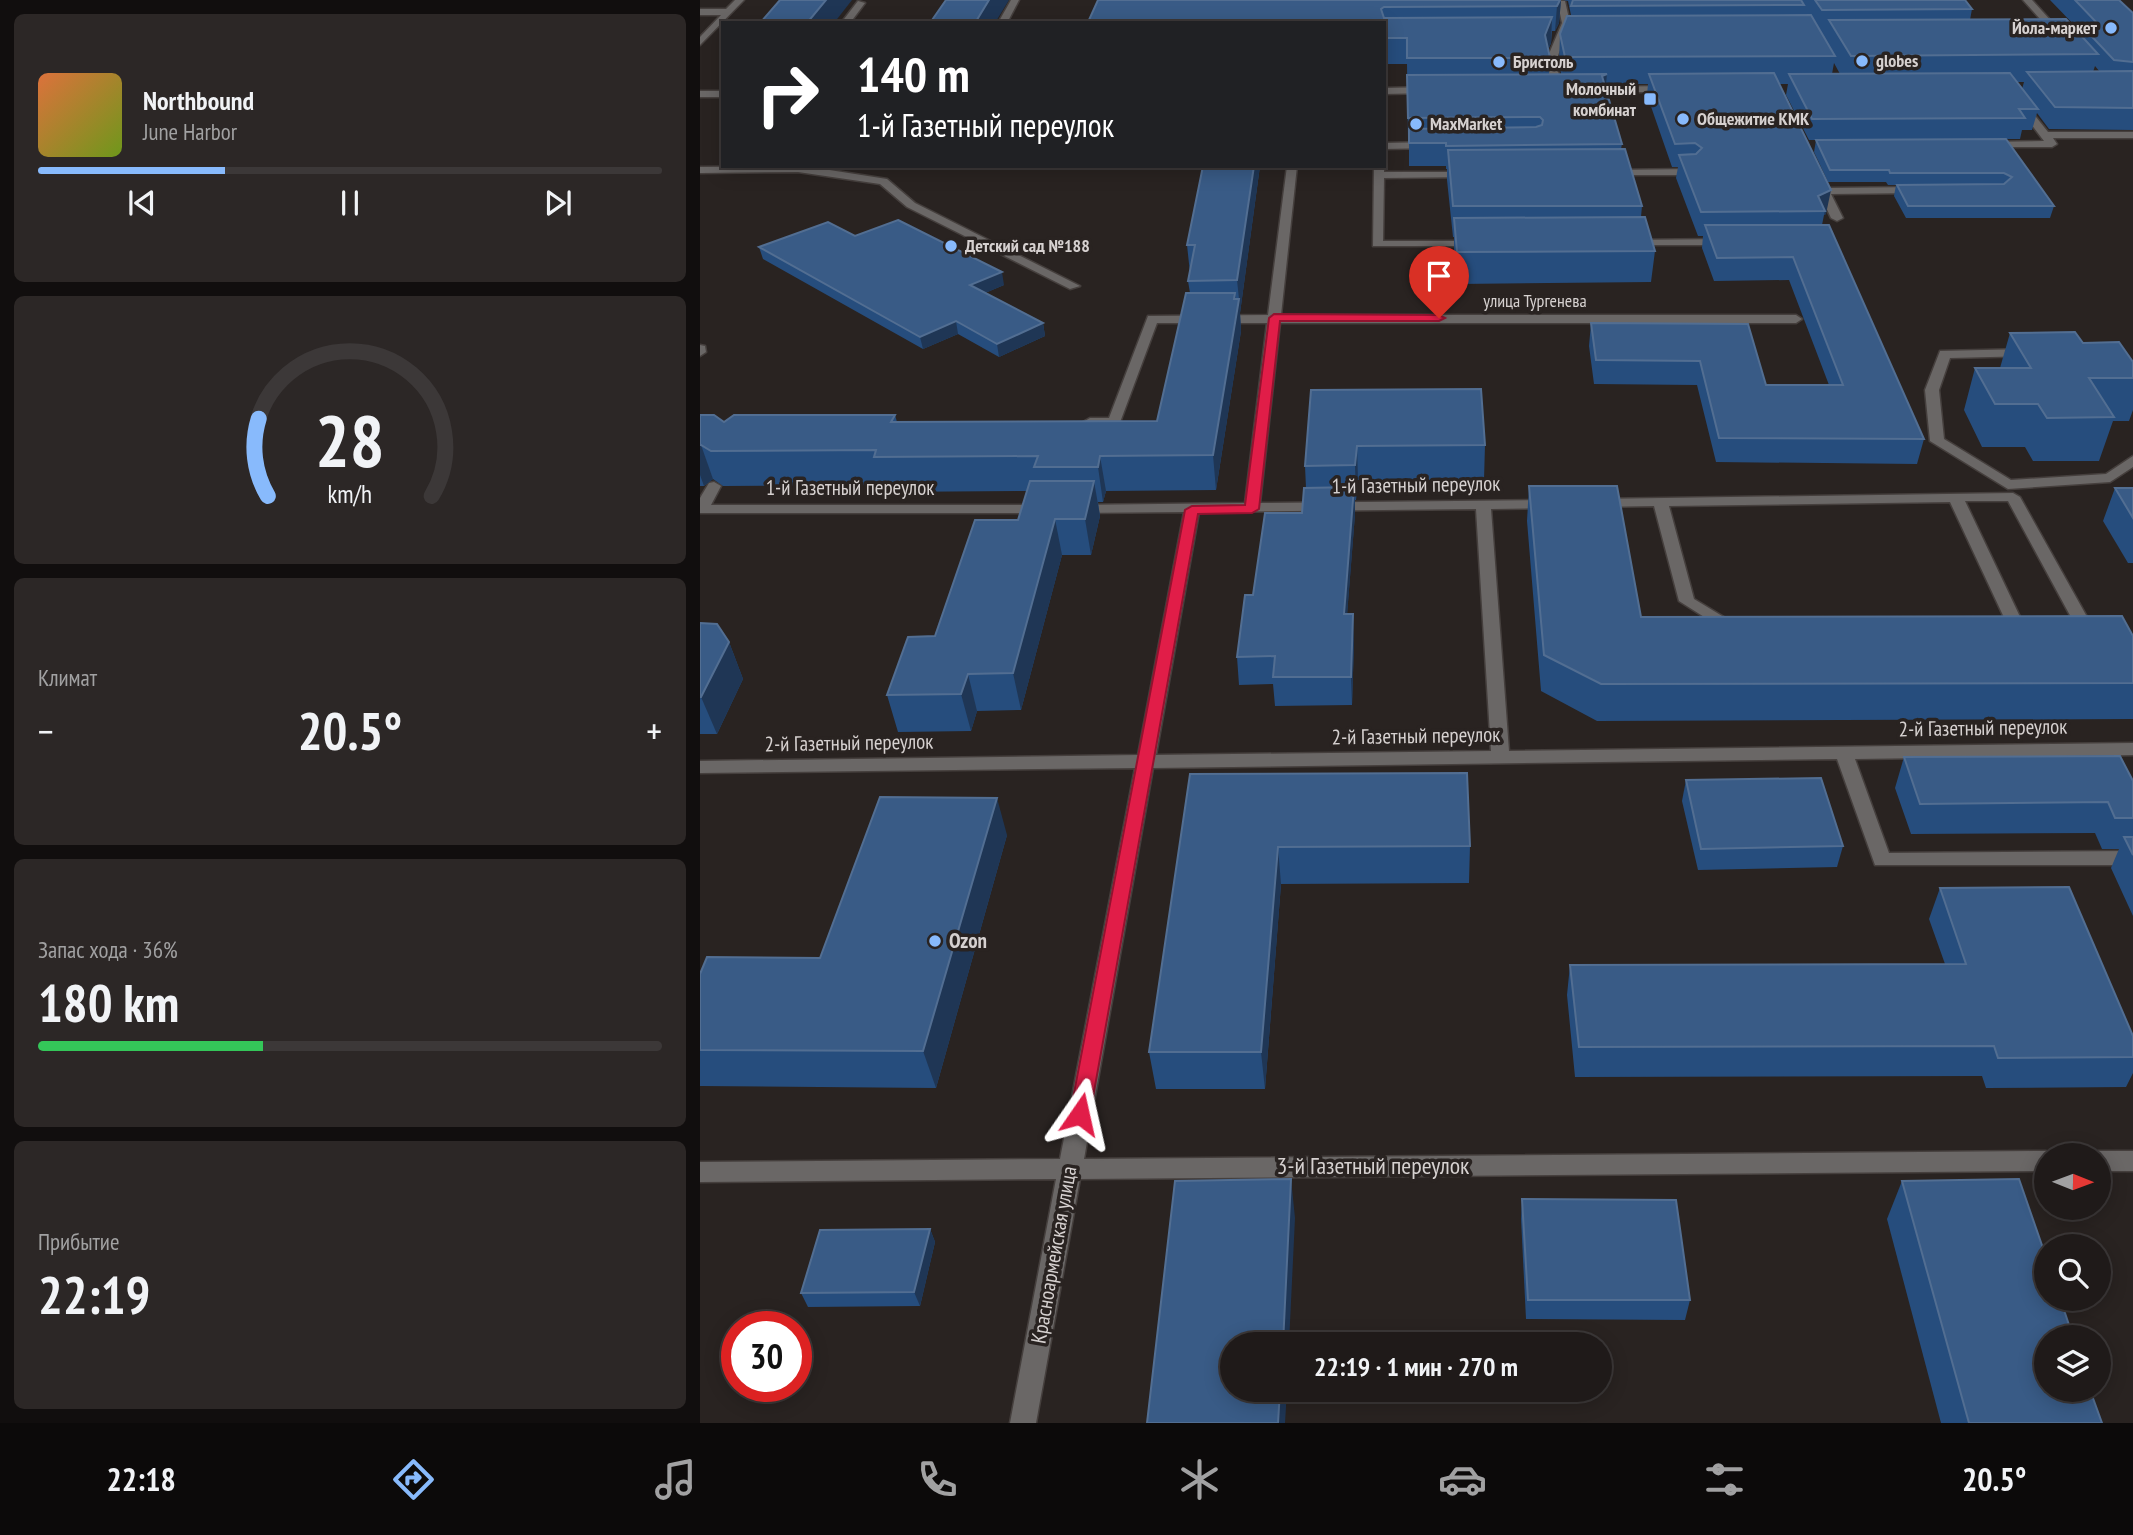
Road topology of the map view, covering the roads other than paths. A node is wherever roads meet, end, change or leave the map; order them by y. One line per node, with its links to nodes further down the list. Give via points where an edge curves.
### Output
1 (740, 0): 7 (street)
2 (1015, 0): 9 (street)
3 (1554, 0): 11 (street, via 1562,3)
4 (2027, 0): 12 (street, via 2066,45)
5 (861, 3): 8 (street)
6 (700, 12): 7 (street)
7 (728, 12): 13 (street)
8 (847, 21)
9 (1003, 21)
10 (1547, 37): 11 (street)
11 (1565, 37): 17 (street, via 1551,61)
12 (2050, 40)
13 (700, 42)
14 (1680, 89): 17 (street)
15 (1447, 90): 18 (street)
16 (1544, 90): 17 (street)
17 (1557, 90)
18 (1386, 91)
19 (700, 94): 20 (street)
20 (721, 94)
21 (2015, 96): 22 (street)
22 (2045, 135): 23 (street); 25 (street, via 2052,145)
23 (2133, 135)
24 (1439, 145): 26 (street)
25 (1969, 145)
26 (1386, 146)
27 (765, 168): 31 (street)
28 (804, 168): 42 (street, via 883,181 911,205)
29 (1292, 168): 43 (street)
30 (1813, 168): 37 (street)
31 (700, 170)
32 (1379, 171): 35 (street); 41 (street, via 1377,244)
33 (1692, 172): 34 (street)
34 (1597, 173)
35 (1488, 174)
36 (1933, 190): 37 (street)
37 (1824, 191): 38 (street)
38 (1837, 218)
39 (1739, 242): 40 (street)
40 (1614, 243)
41 (1488, 244)
42 (1074, 286)
43 (1274, 318): 44 (street, улица Тургенева); 46 (street, улица Тургенева, via 1152,319 1114,422); 53 (street)
44 (1796, 319)
45 (2043, 353): 47 (street, via 1945,354 1932,390 1937,442 2008,485 2110,478)
46 (1072, 422)
47 (2133, 460)
48 (714, 486): 52 (street)
49 (1955, 497): 49 (street, 1-й Газетный переулок, via 2009,626 2090,627 2013,497); 50 (street, 1-й Газетный переулок)
50 (1660, 502): 51 (street, 1-й Газетный переулок); 55 (street, via 1687,601 1731,629)
51 (1483, 505): 53 (street, 1-й Газетный переулок); 58 (street)
52 (700, 509): 54 (street, 1-й Газетный переулок)
53 (1252, 509): 54 (street, 1-й Газетный переулок)
54 (1192, 510): 59 (street, Красноармейская улица)
55 (1745, 629)
56 (2133, 749): 57 (street, 2-й Газетный переулок)
57 (1844, 753): 58 (street, 2-й Газетный переулок); 61 (street, via 1882,860)
58 (1500, 757): 59 (street, 2-й Газетный переулок)
59 (1146, 762): 60 (street, 2-й Газетный переулок); 65 (street, Красноармейская улица)
60 (700, 767)
61 (2133, 858)
62 (2034, 1161): 65 (street, 3-й Газетный переулок)
63 (2111, 1161): 64 (street)
64 (2133, 1161)
65 (1070, 1168): 66 (street, 3-й Газетный переулок); 67 (street, Красноармейская улица)
66 (700, 1172)
67 (1023, 1423)

